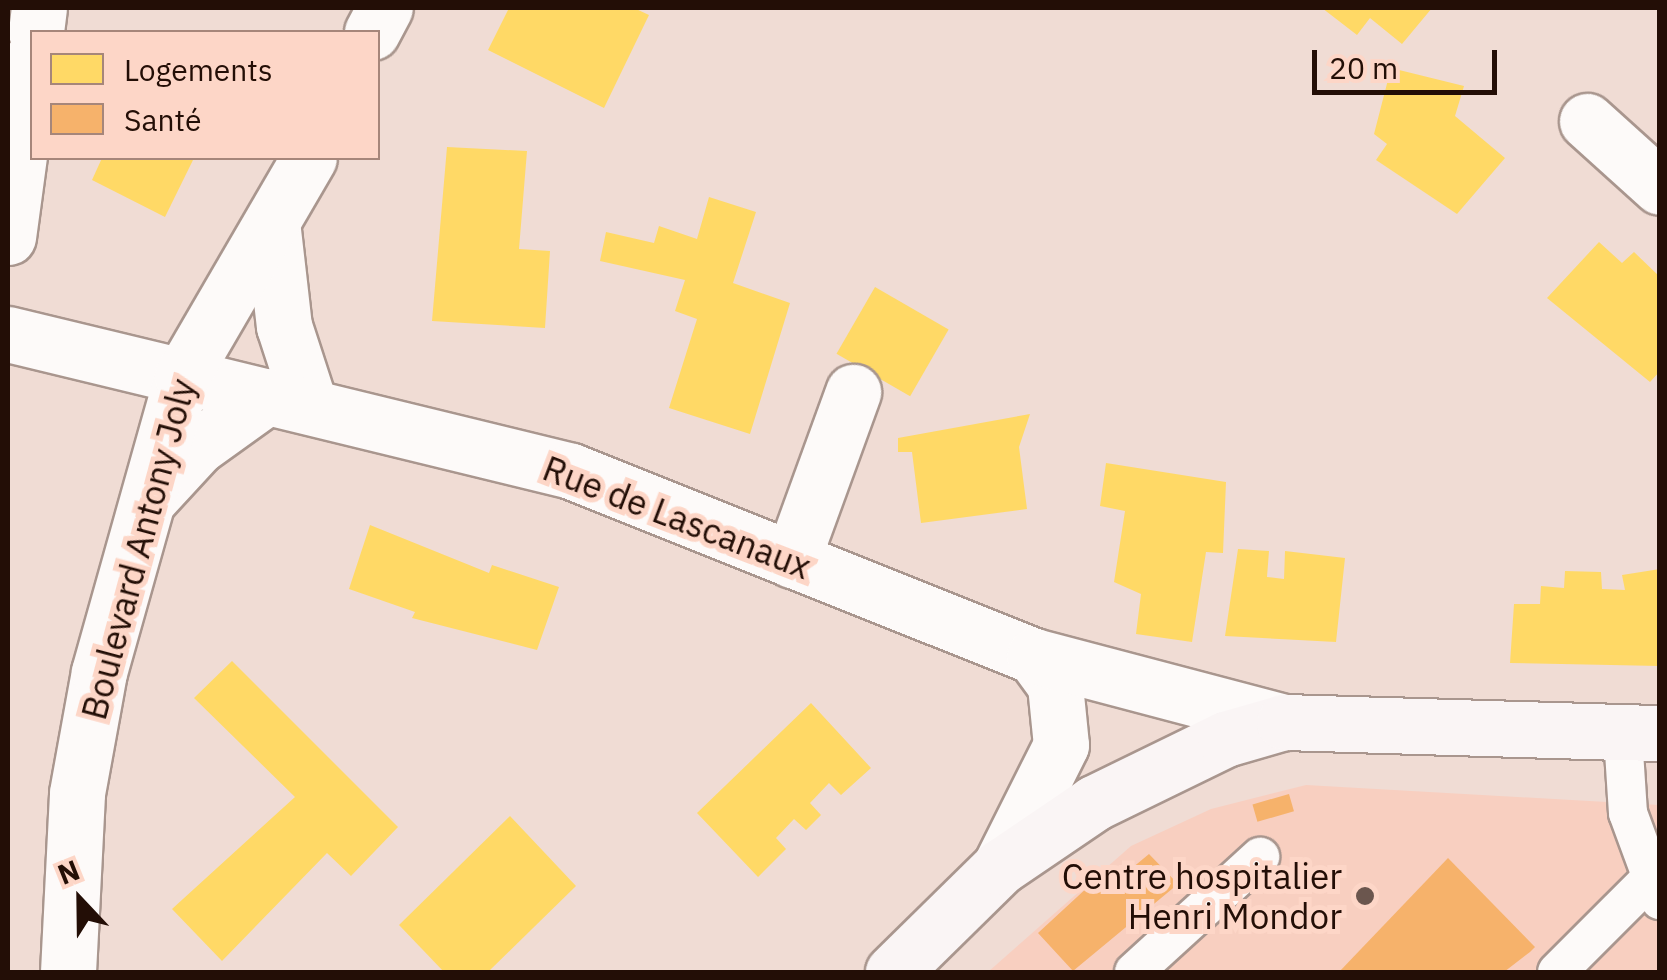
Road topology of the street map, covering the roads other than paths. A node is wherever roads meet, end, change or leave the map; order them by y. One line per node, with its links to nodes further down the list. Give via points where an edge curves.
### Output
1 (30, 74): 6 (street)
2 (1586, 122): 4 (street)
3 (308, 160): 5 (street, Boulevard Antony Joly)
4 (1660, 188)
5 (273, 230): 8 (street, Boulevard Antony Joly); 10 (street)
6 (8, 237)
7 (8, 334): 8 (street, Rue de Lascanaux)
8 (182, 376): 10 (street, Rue de Lascanaux); 11 (street, Boulevard Antony Joly)
9 (853, 392): 12 (street)
10 (289, 401): 11 (street, via 197,447); 12 (street, Rue de Lascanaux, via 572,471)
11 (144, 504): 19 (street, Boulevard Antony Joly, via 77,793)
12 (792, 560): 13 (street, Rue de Lascanaux)
13 (1034, 656): 14 (street, Rue de Lascanaux); 17 (street, via 1055,686 1061,744)
14 (1284, 722): 15 (main road); 17 (main road, via 1148,773)
15 (1641, 734): 18 (lane, via 1628,814)
16 (1260, 857): 21 (lane)
17 (1000, 867): 20 (main road)
18 (1655, 889): 22 (lane)
19 (68, 972)
20 (893, 972)
21 (1134, 972)
22 (1557, 972)

